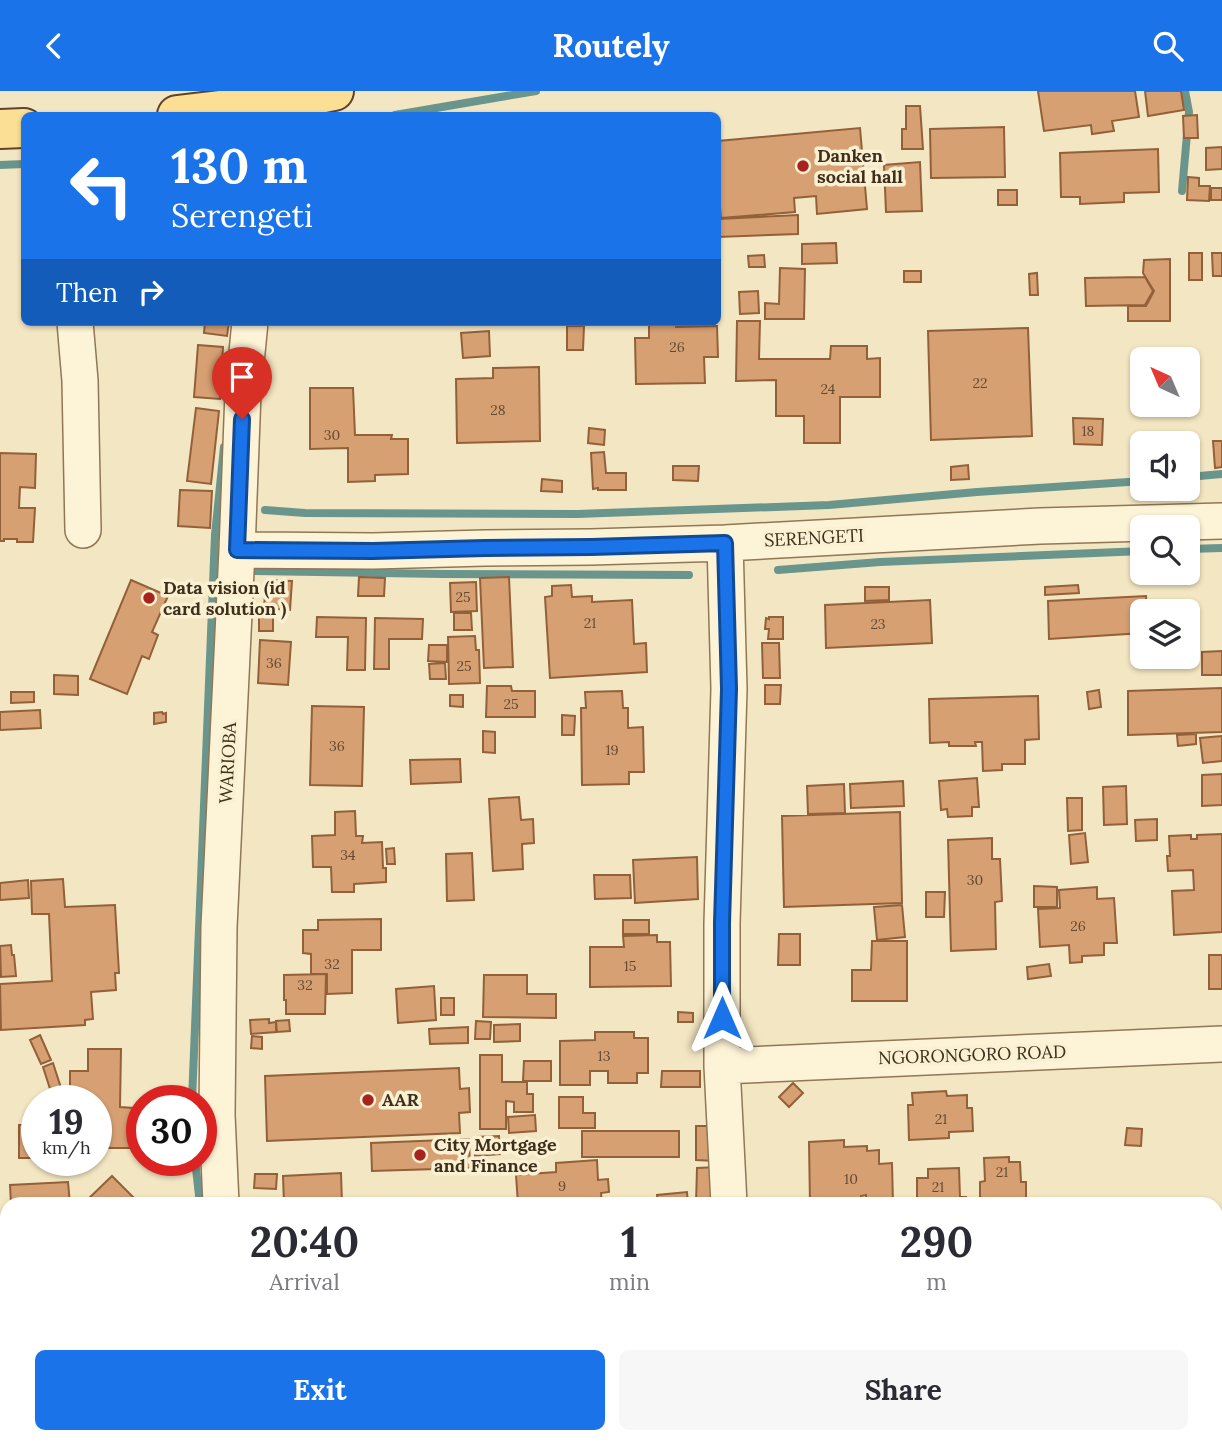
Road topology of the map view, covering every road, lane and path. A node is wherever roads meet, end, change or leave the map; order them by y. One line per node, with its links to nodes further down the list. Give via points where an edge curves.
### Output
1 (334, 91): 2 (main road)
2 (255, 105): 3 (main road)
3 (200, 112)
4 (21, 128): 5 (main road)
5 (0, 129)
6 (75, 326): 9 (street)
7 (250, 326): 11 (street, WARIOBA)
8 (1222, 521): 10 (street, SERENGETI)
9 (82, 530)
10 (725, 543): 11 (street, SERENGETI); 13 (street, via 729,689)
11 (237, 550): 14 (street, WARIOBA, via 219,927)
12 (1222, 1044): 13 (street, NGORONGORO ROAD)
13 (722, 1066): 15 (street)
14 (221, 1197)
15 (729, 1197)

